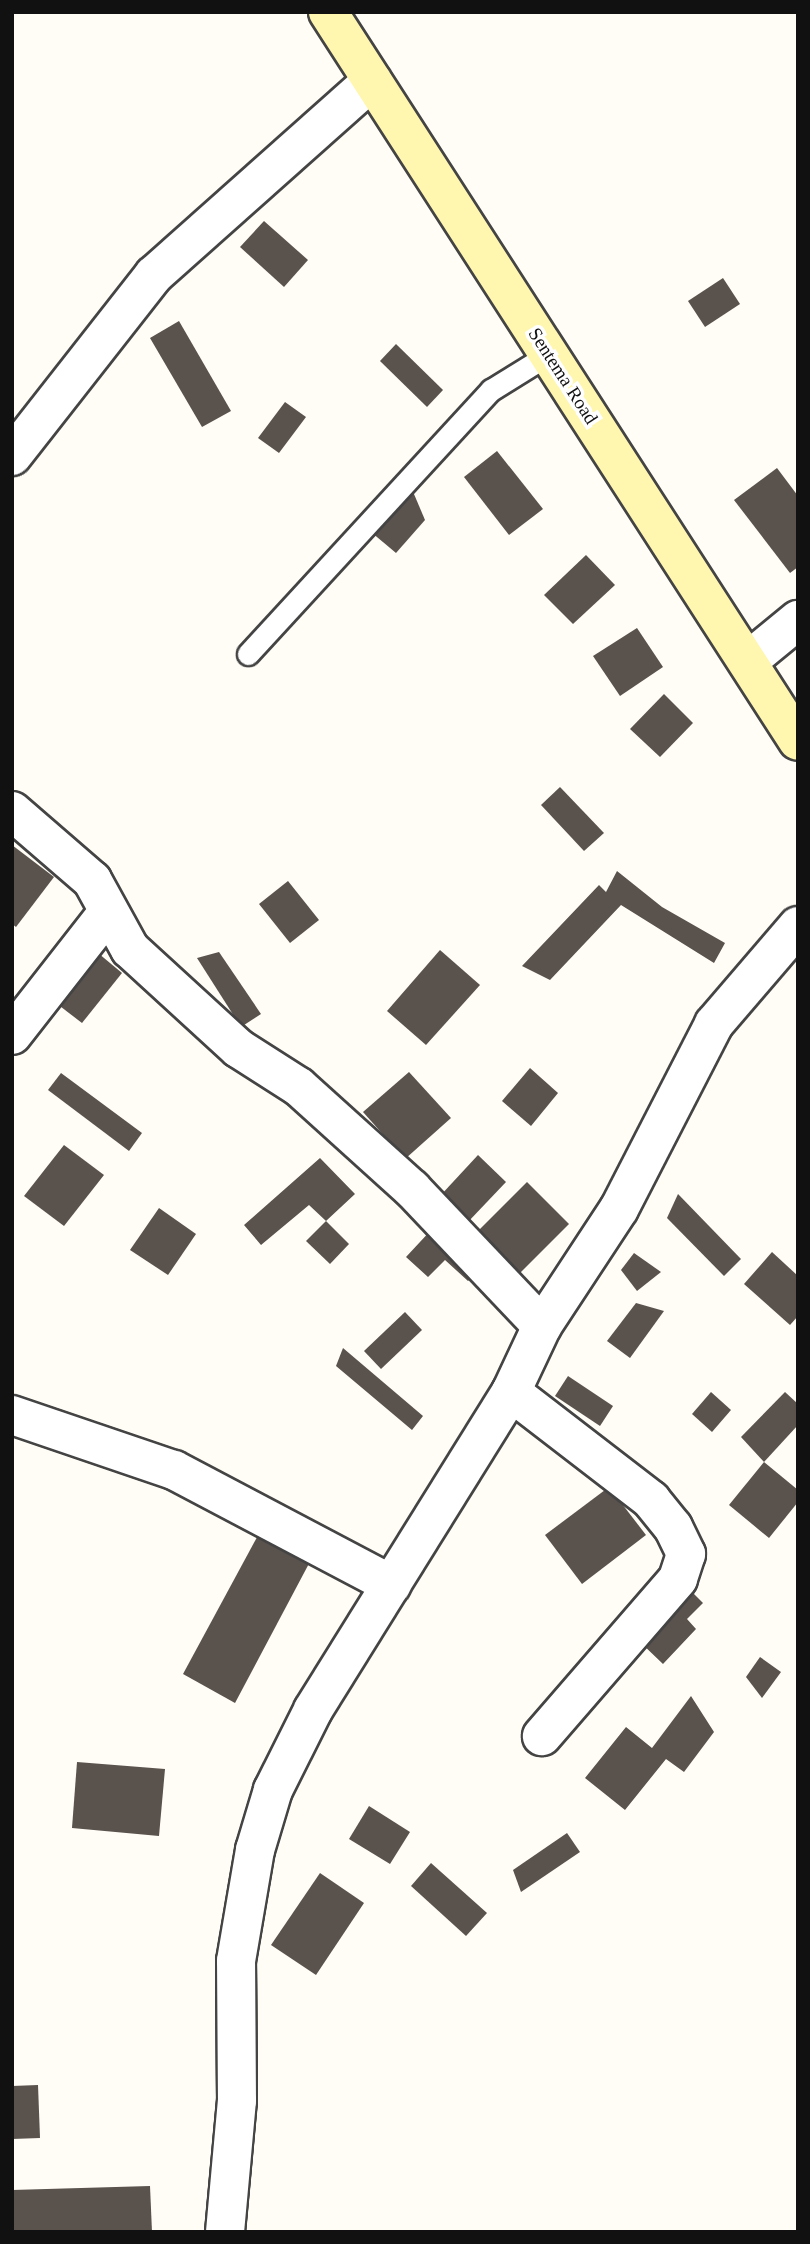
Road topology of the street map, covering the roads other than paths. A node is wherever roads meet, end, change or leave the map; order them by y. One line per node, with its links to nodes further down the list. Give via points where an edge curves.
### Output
1 (328, 12): 2 (main road, Sentema Road)
2 (372, 81): 3 (main road, Sentema Road); 4 (street, via 154,275)
3 (549, 354): 6 (lane, via 491,390); 7 (main road, Sentema Road)
4 (12, 456)
5 (798, 620): 7 (street)
6 (248, 653)
7 (748, 661): 8 (main road, Sentema Road)
8 (798, 741)
9 (12, 811): 10 (street, via 92,880)
10 (109, 911): 12 (street); 13 (street, via 130,949 238,1048 299,1087 412,1189)
11 (798, 926): 13 (street, via 714,1024 619,1209)
12 (12, 1035)
13 (542, 1326): 14 (street)
14 (511, 1392): 16 (street); 17 (street, via 651,1500 673,1527 686,1554 678,1578)
15 (12, 1415): 16 (street, via 174,1470)
16 (392, 1585): 18 (street, via 313,1710 273,1790 255,1850 236,1961 237,2101)
17 (542, 1736)
18 (225, 2232)

